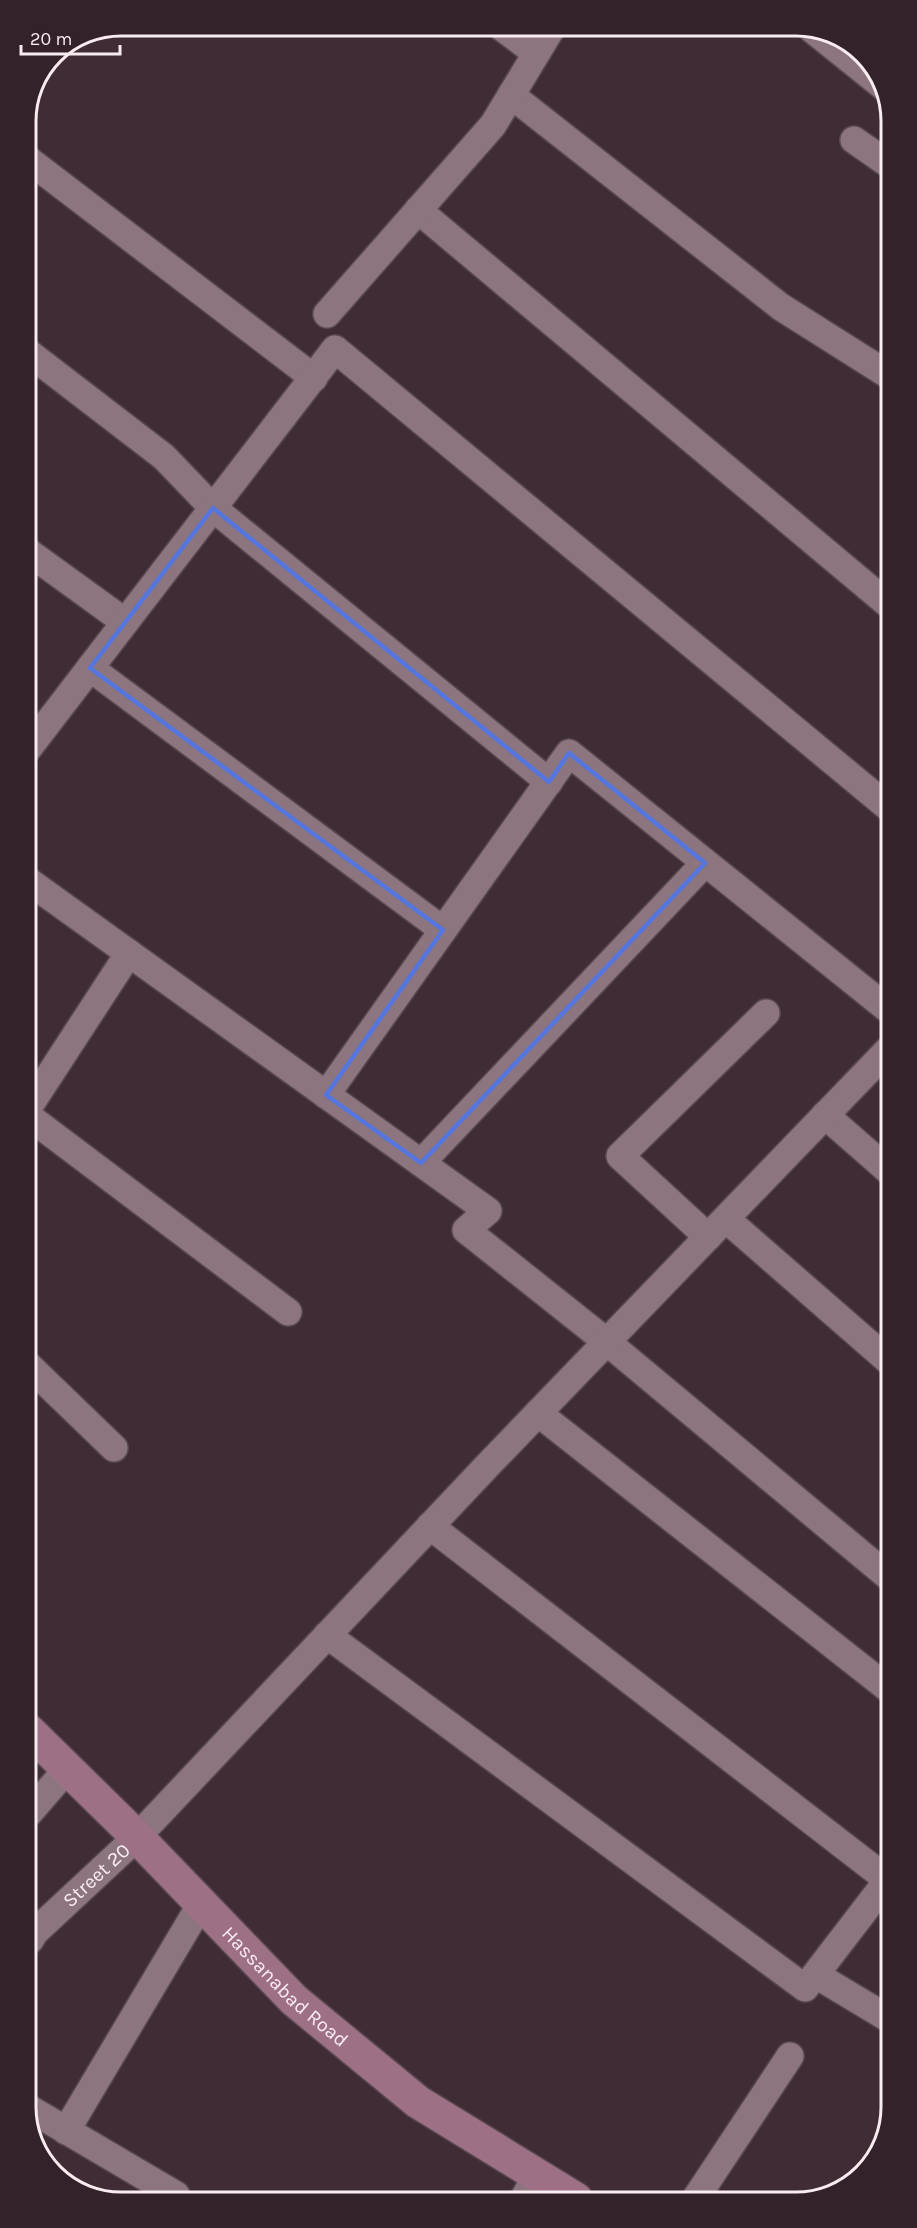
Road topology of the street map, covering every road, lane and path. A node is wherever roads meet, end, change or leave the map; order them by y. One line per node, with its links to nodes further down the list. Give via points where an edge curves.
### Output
1 (513, 36): 4 (street)
2 (547, 36): 4 (street)
3 (827, 42): 5 (street)
4 (536, 53): 6 (street)
5 (865, 72)
6 (511, 95): 10 (street, via 493,125); 13 (street, via 781,307)
7 (854, 140): 8 (street)
8 (881, 159)
9 (36, 166): 14 (street)
10 (418, 210): 11 (street); 17 (street)
11 (327, 314)
12 (36, 359): 15 (street, via 164,458)
13 (881, 370)
14 (314, 378): 15 (street); 22 (street, via 335,349)
15 (213, 508): 18 (street); 21 (street)
16 (36, 557): 18 (street)
17 (881, 598)
18 (125, 622): 19 (street)
19 (90, 668): 20 (street); 25 (street)
20 (36, 738)
21 (549, 782): 23 (street, via 569,753); 25 (street)
22 (881, 801)
23 (705, 863): 27 (street); 34 (street)
24 (36, 886): 26 (street)
25 (443, 930): 30 (street)
26 (129, 953): 30 (street); 31 (street)
27 (881, 1004)
28 (766, 1012): 36 (street, via 620,1156)
29 (881, 1057): 32 (street, Street 20)
30 (326, 1095): 34 (street)
31 (36, 1096)
32 (825, 1115): 35 (street); 36 (street, Street 20)
33 (36, 1122): 37 (street)
34 (421, 1163): 38 (street, via 488,1211 466,1230)
35 (881, 1164)
36 (717, 1228): 38 (street, Street 20); 39 (street)
37 (288, 1312)
38 (607, 1342): 41 (street, Street 20); 44 (street)
39 (881, 1355)
40 (36, 1373): 42 (street)
41 (538, 1413): 43 (street, Street 20); 46 (street)
42 (114, 1448)
43 (430, 1526): 45 (street, Street 20); 51 (street)
44 (881, 1570)
45 (327, 1635): 50 (street, Street 20); 55 (street, via 805,1988)
46 (881, 1683)
47 (36, 1737): 48 (street, Hassanabad Road)
48 (68, 1768): 49 (street); 50 (street, Hassanabad Road)
49 (36, 1805)
50 (137, 1837): 53 (street, Hassanabad Road); 54 (street, Street 20)
51 (881, 1871)
52 (881, 1890): 55 (street)
53 (201, 1904): 59 (street); 60 (street, Hassanabad Road, via 294,2000)
54 (36, 1931)
55 (816, 1975): 56 (street)
56 (881, 2014)
57 (790, 2056): 63 (street)
58 (36, 2113): 59 (street)
59 (66, 2131): 61 (street)
60 (530, 2188): 62 (street, Hassanabad Road)
61 (171, 2192)
62 (547, 2192)
63 (700, 2192)

